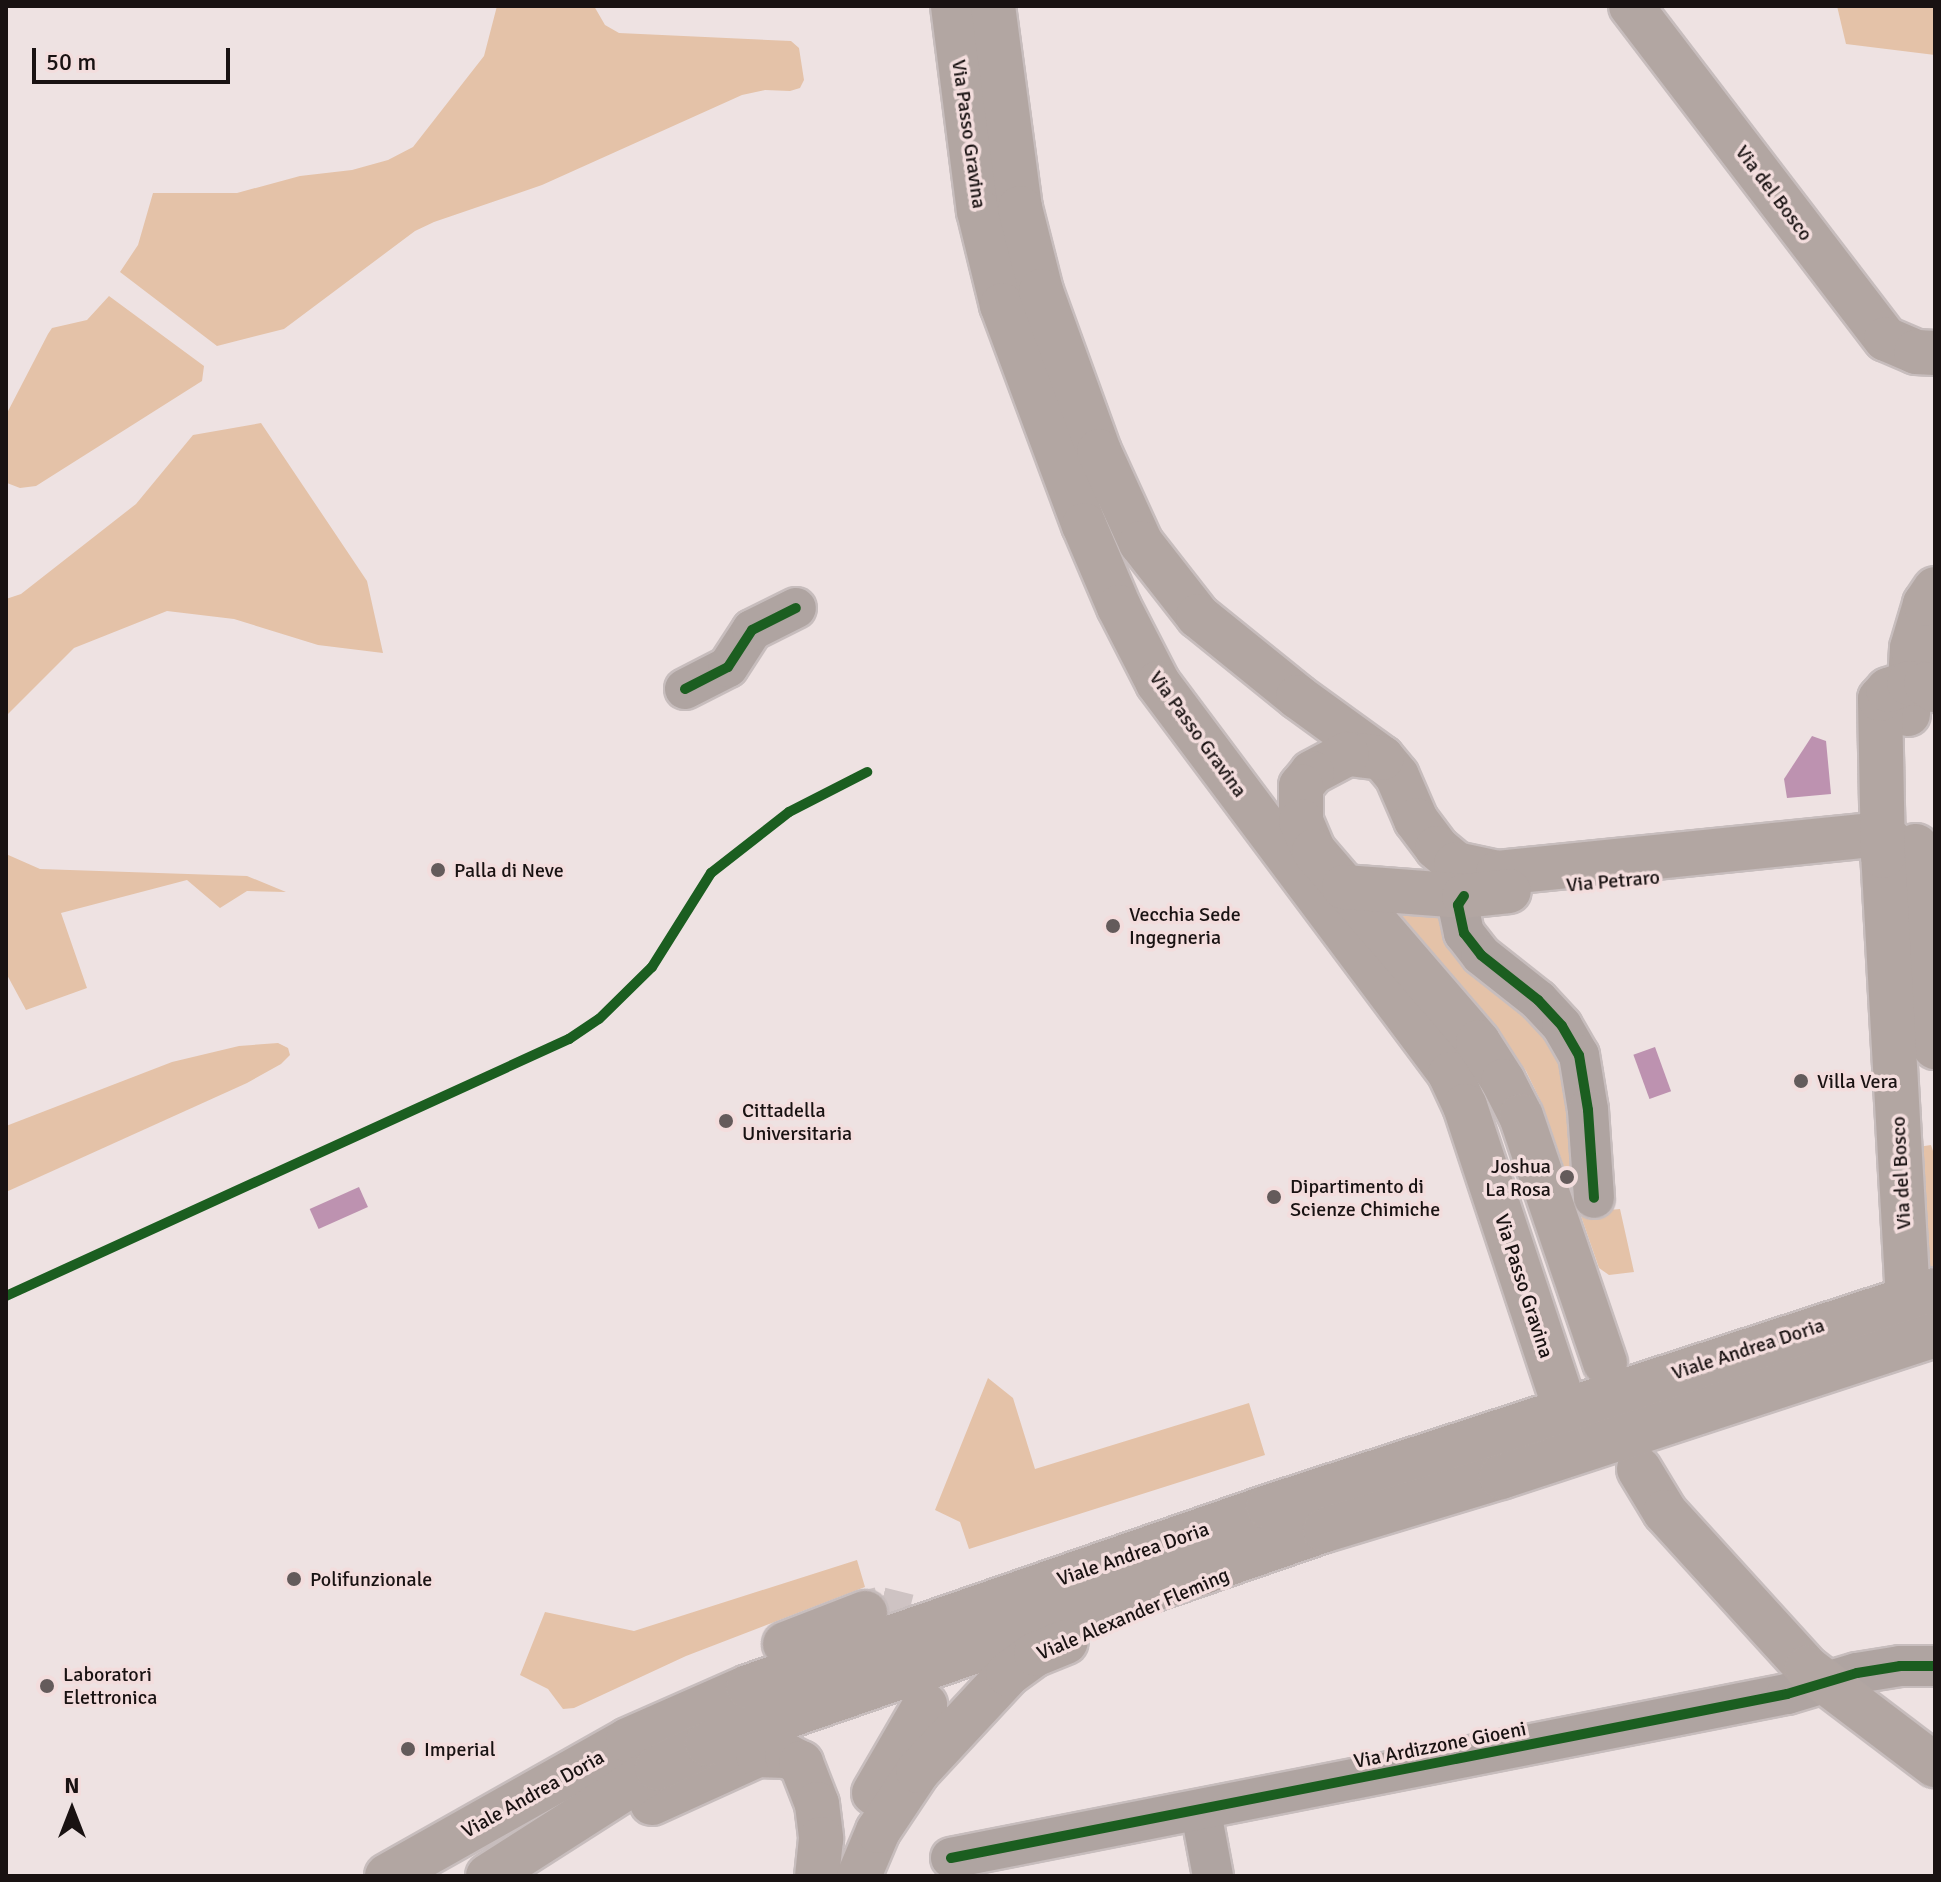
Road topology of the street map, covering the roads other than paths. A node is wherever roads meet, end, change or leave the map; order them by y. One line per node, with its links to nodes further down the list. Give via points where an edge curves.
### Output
1 (953, 6): 10 (main road, Via Passo Gravina, via 979,211 1016,343 1124,617 1158,683)
2 (993, 6): 9 (main road, Via Passo Gravina, via 1020,208 1041,291 1099,451 1141,543 1198,616)
3 (1631, 6): 4 (main road, Via del Bosco, via 1886,339 1916,352)
4 (1935, 353)
5 (1935, 589): 7 (main road, via 1912,648)
6 (796, 608): 8 (street, via 752,630 728,667)
7 (1922, 687): 11 (main road, via 1888,690 1880,699)
8 (685, 689)
9 (1382, 758): 12 (main road, via 1397,776 1416,820); 13 (main road, via 1347,754 1312,773 1301,786 1301,821 1314,851)
10 (1241, 793): 13 (main road); 19 (main road, Via Passo Gravina, via 1450,1074)
11 (1898, 842): 12 (main road, Via Petraro); 14 (main road); 16 (main road, Via del Bosco)
12 (1468, 883): 13 (main road, Via Petraro); 15 (street, via 1458,905 1464,933 1481,955 1546,1009 1579,1055)
13 (1344, 887): 18 (main road, via 1478,1042 1503,1081 1521,1116)
14 (1935, 1047)
15 (1594, 1198)
16 (1921, 1294): 19 (main road, Viale Andrea Doria)
17 (1935, 1335): 21 (main road, Viale Andrea Doria)
18 (1605, 1363)
19 (1565, 1409): 31 (main road, Viale Andrea Doria, via 748,1687 628,1740)
20 (1639, 1469): 24 (main road, via 1665,1512)
21 (1317, 1532): 30 (main road, Viale Andrea Doria, via 707,1744 657,1768); 34 (main road, Viale Alexander Fleming, via 1018,1666 896,1799)
22 (865, 1613): 31 (main road, via 642,1704 465,1812)
23 (1929, 1667): 24 (street, Via Ardizzone Gioeni, via 1900,1666); 26 (street, via 1897,1686 1890,1699)
24 (1825, 1684): 26 (main road); 28 (street, Via Ardizzone Gioeni)
25 (925, 1705): 33 (main road, via 884,1773)
26 (1890, 1730): 27 (main road)
27 (1935, 1765)
28 (1201, 1812): 29 (street, Via Ardizzone Gioeni); 35 (street)
29 (951, 1858)
30 (497, 1871): 32 (main road, via 758,1755 772,1754 801,1763 809,1778 821,1839)
31 (394, 1872)
32 (817, 1876)
33 (838, 1876)
34 (859, 1876)
35 (1213, 1876)

